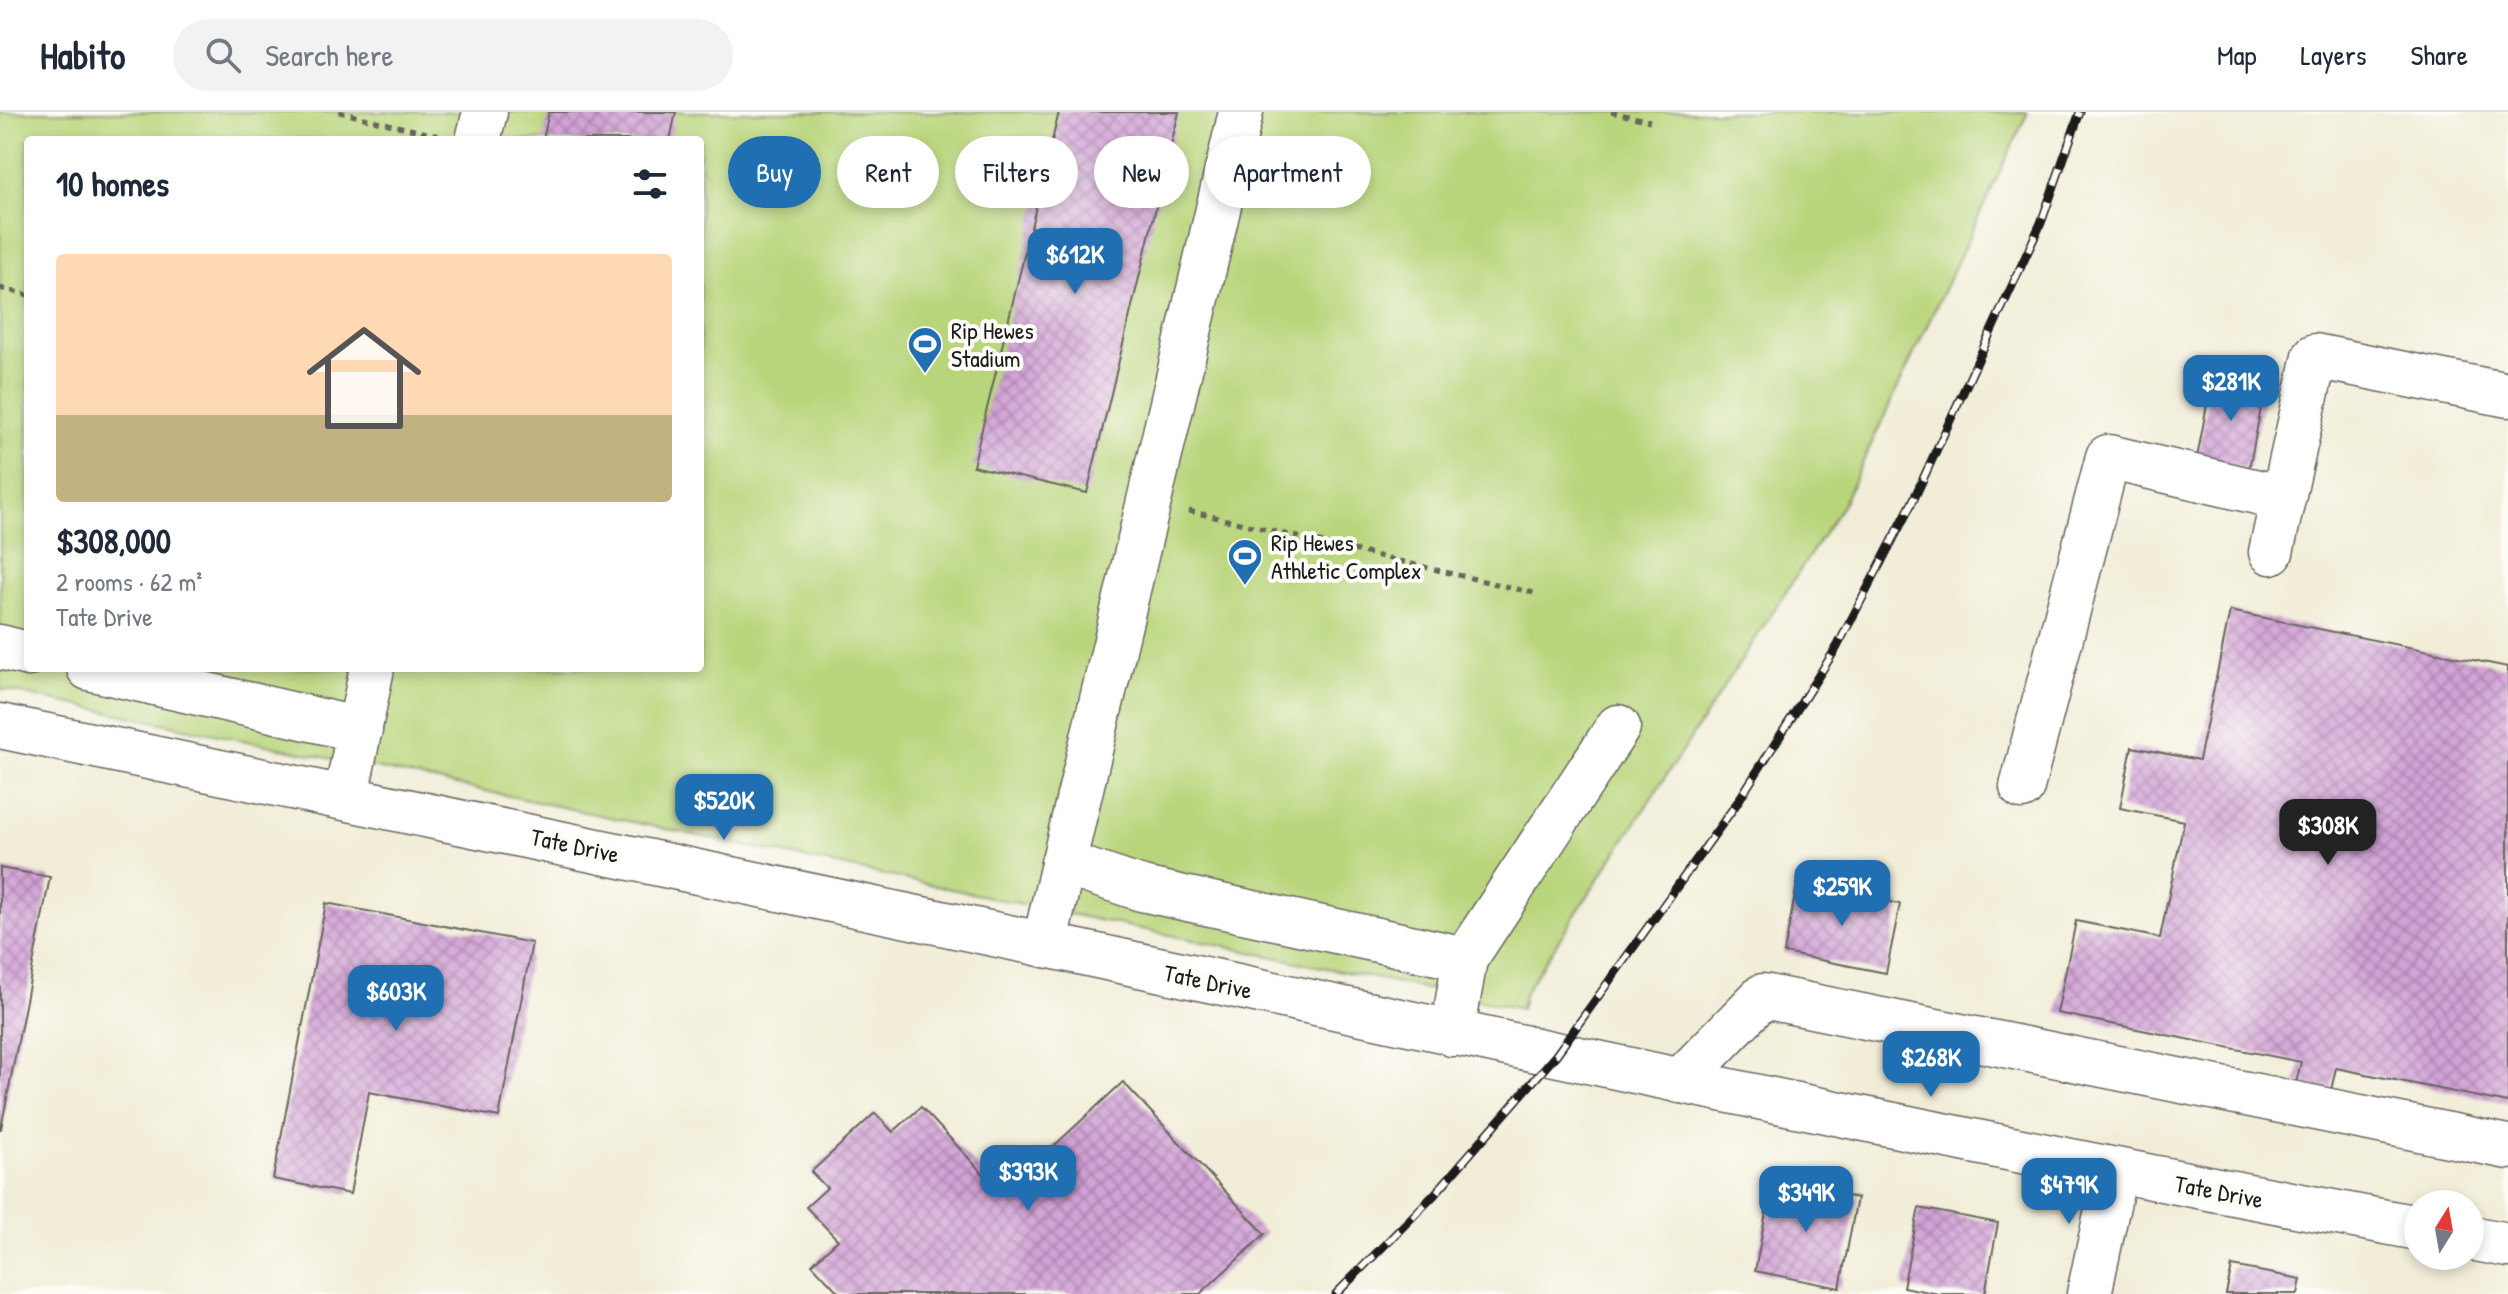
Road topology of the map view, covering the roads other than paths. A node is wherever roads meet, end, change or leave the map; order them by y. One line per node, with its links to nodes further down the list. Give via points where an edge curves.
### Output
1 (485, 112): 3 (street)
2 (1241, 112): 16 (street)
3 (462, 136)
4 (2508, 395): 5 (street, via 2315,356)
5 (2283, 498): 6 (street); 14 (street, via 2108,457)
6 (2271, 552)
7 (0, 647): 8 (street)
8 (24, 653)
9 (106, 672): 13 (street)
10 (371, 672): 13 (street)
11 (0, 726): 15 (street, Tate Drive)
12 (1618, 727): 18 (street)
13 (360, 730): 15 (street)
14 (2022, 787)
15 (346, 796): 17 (street, Tate Drive)
16 (1063, 863): 17 (street); 18 (street, via 1142,889)
17 (1044, 945): 19 (street, Tate Drive)
18 (1465, 959): 19 (street)
19 (1452, 1034): 20 (street, Tate Drive)
20 (1680, 1081): 21 (street, via 1763,996); 22 (street, Tate Drive)
21 (2508, 1147)
22 (2115, 1172): 23 (street, Tate Drive); 26 (street)
23 (2404, 1225)
24 (2484, 1241): 25 (street)
25 (2508, 1245)
26 (2089, 1294)

